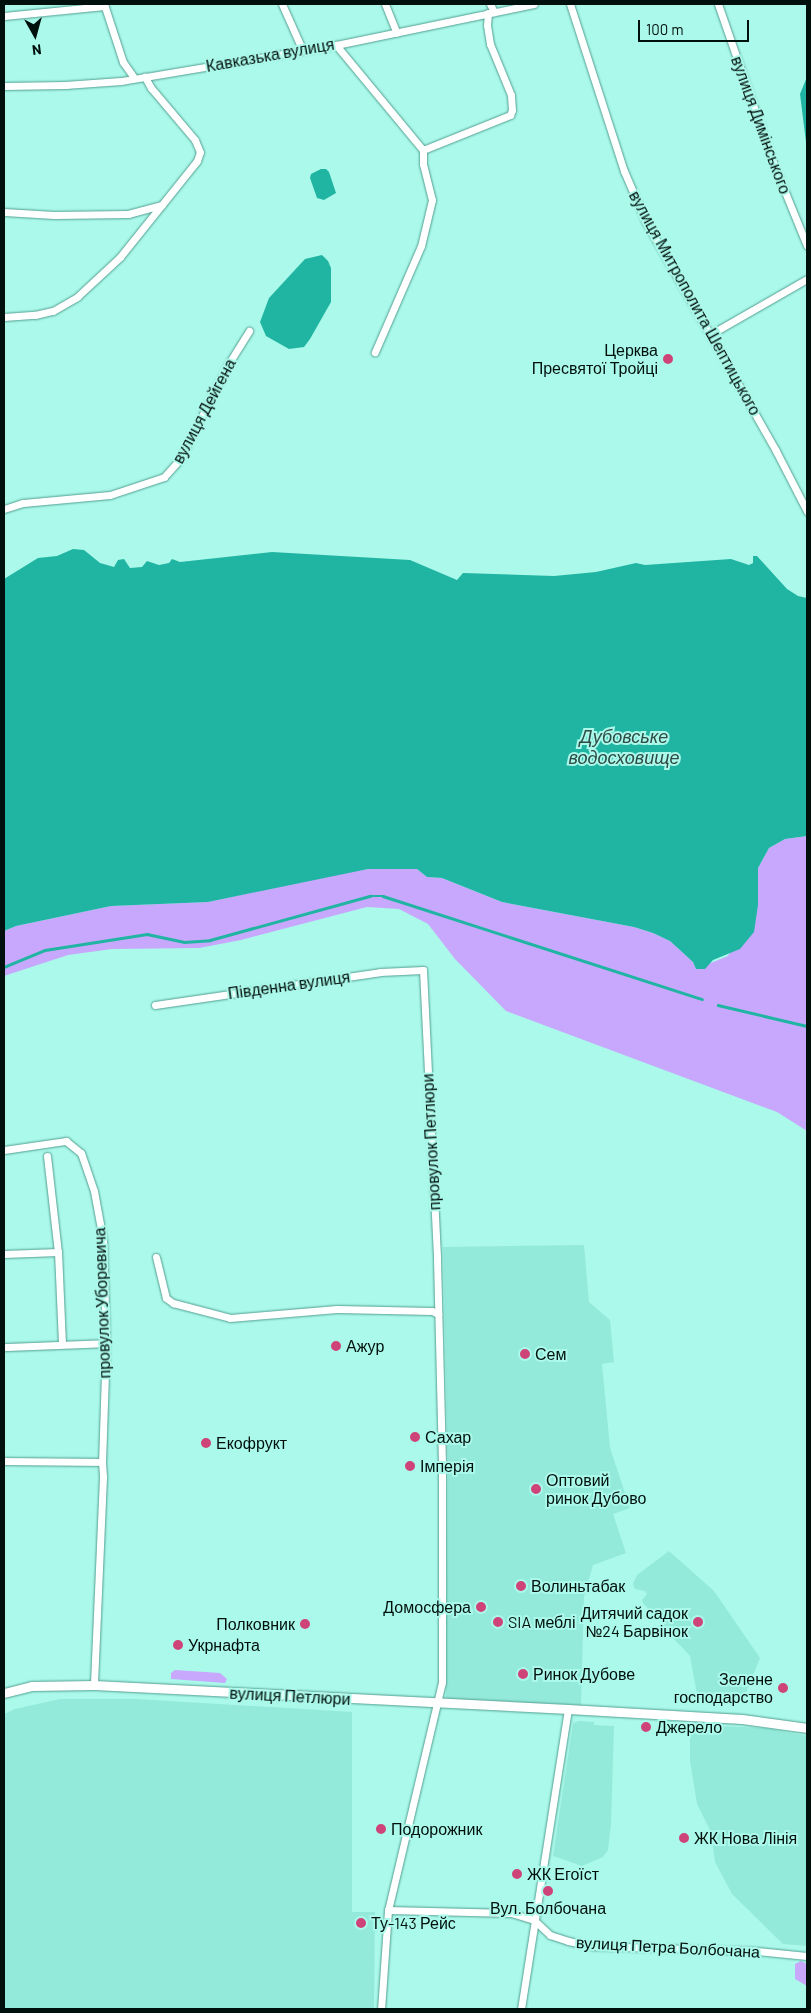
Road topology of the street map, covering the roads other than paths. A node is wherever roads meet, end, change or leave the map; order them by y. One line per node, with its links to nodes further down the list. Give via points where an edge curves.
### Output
1 (282, 4): 12 (street)
2 (385, 4): 10 (street)
3 (490, 4): 8 (street)
4 (534, 4): 8 (street, Кавказька вулиця)
5 (570, 4): 23 (street, вулиця Митрополита Шептицького, via 624,171 646,222)
6 (718, 4): 19 (street, вулиця Димінського, via 774,165)
7 (104, 5): 9 (street); 14 (street, via 123,62)
8 (491, 13): 10 (street, Кавказька вулиця); 16 (street, via 490,44 511,95 510,115)
9 (4, 16)
10 (397, 33): 11 (street, Кавказька вулиця)
11 (336, 45): 12 (street, Кавказька вулиця); 16 (street)
12 (302, 49): 13 (street, Кавказька вулиця)
13 (145, 77): 14 (street, Кавказька вулиця); 17 (street, via 195,140 200,152 197,161)
14 (134, 78): 15 (street, Кавказька вулиця, via 65,85)
15 (4, 86)
16 (423, 150): 24 (street, via 432,200 428,222 421,246)
17 (162, 205): 18 (street, via 128,214 54,216); 21 (street, via 120,257 77,297 35,315)
18 (4, 212)
19 (807, 246)
20 (807, 279): 23 (street)
21 (4, 317)
22 (249, 331): 25 (street, вулиця Дейгена, via 180,459 164,477 110,495 23,503)
23 (710, 334): 26 (street, вулиця Митрополита Шептицького)
24 (375, 352)
25 (4, 509)
26 (807, 511)
27 (423, 970): 28 (street, Південна вулиця, via 380,972); 34 (street, провулок Петлюри)
28 (155, 1005)
29 (4, 1150): 35 (street, провулок Уборевича, via 66,1141 81,1153 94,1191 103,1240)
30 (47, 1156): 31 (street)
31 (58, 1252): 32 (street); 36 (street)
32 (4, 1254)
33 (156, 1258): 34 (street, via 166,1298 230,1318 337,1309 432,1311)
34 (438, 1314): 42 (street, провулок Петлюри, via 442,1682)
35 (106, 1343): 36 (street); 39 (street, провулок Уборевича)
36 (62, 1344): 37 (street)
37 (4, 1347)
38 (4, 1461): 39 (street)
39 (102, 1462): 40 (street)
40 (94, 1685): 41 (main road, вулиця Петлюри, via 32,1686); 42 (main road, вулиця Петлюри)
41 (4, 1693)
42 (436, 1703): 43 (main road, вулиця Петлюри); 45 (street, провулок Петлюри)
43 (568, 1709): 44 (main road, вулиця Петлюри, via 742,1719); 46 (street)
44 (807, 1728)
45 (388, 1910): 46 (street, вулиця Петра Болбочана, via 511,1913); 48 (street, провулок Петлюри)
46 (534, 1920): 47 (street, вулиця Петра Болбочана, via 550,1934 592,1946 757,1951); 49 (street)
47 (807, 1956)
48 (381, 2009)
49 (522, 2009)

